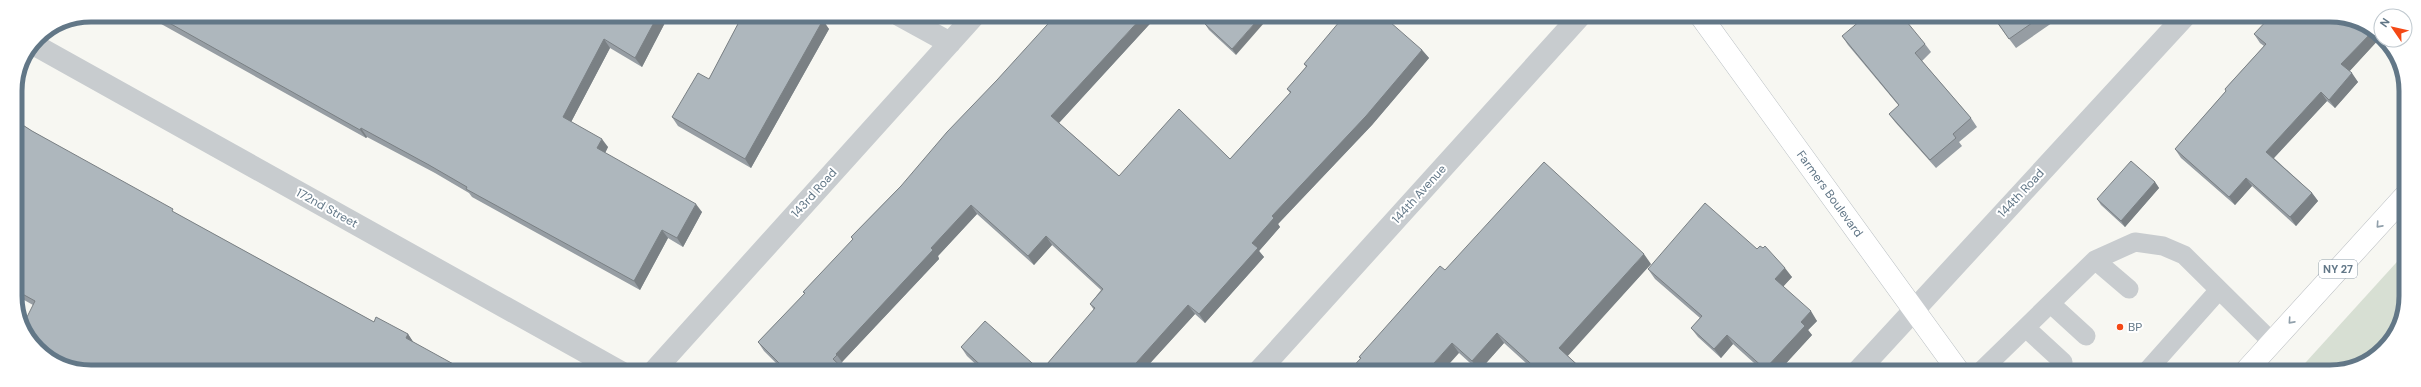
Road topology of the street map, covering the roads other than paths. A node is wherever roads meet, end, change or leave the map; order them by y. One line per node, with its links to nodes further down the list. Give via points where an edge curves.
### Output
1 (912, 22): 6 (street)
2 (969, 22): 6 (street, 143rd Road)
3 (1575, 22): 20 (street, 144th Avenue)
4 (1705, 22): 13 (main road, Farmers Boulevard)
5 (2179, 22): 13 (street, 144th Road)
6 (950, 43): 19 (street, 143rd Road)
7 (38, 47): 18 (street, 172nd Street)
8 (2399, 203): 16 (main road, NY 27, one-way to 16)
9 (2095, 260): 10 (lane); 11 (lane, via 2135,242 2163,246 2184,255); 12 (lane)
10 (2129, 289)
11 (2219, 290): 16 (lane); 24 (lane, via 2176,330)
12 (2051, 304): 14 (lane); 15 (lane)
13 (1914, 309): 21 (street, 144th Road); 22 (main road, Farmers Boulevard)
14 (2026, 328): 17 (lane); 23 (lane)
15 (2086, 336)
16 (2272, 342): 25 (main road, NY 27)
17 (2063, 362)
18 (608, 365)
19 (659, 365)
20 (1264, 365)
21 (1863, 365)
22 (1955, 365)
23 (1987, 365)
24 (2151, 365)
25 (2251, 365)

